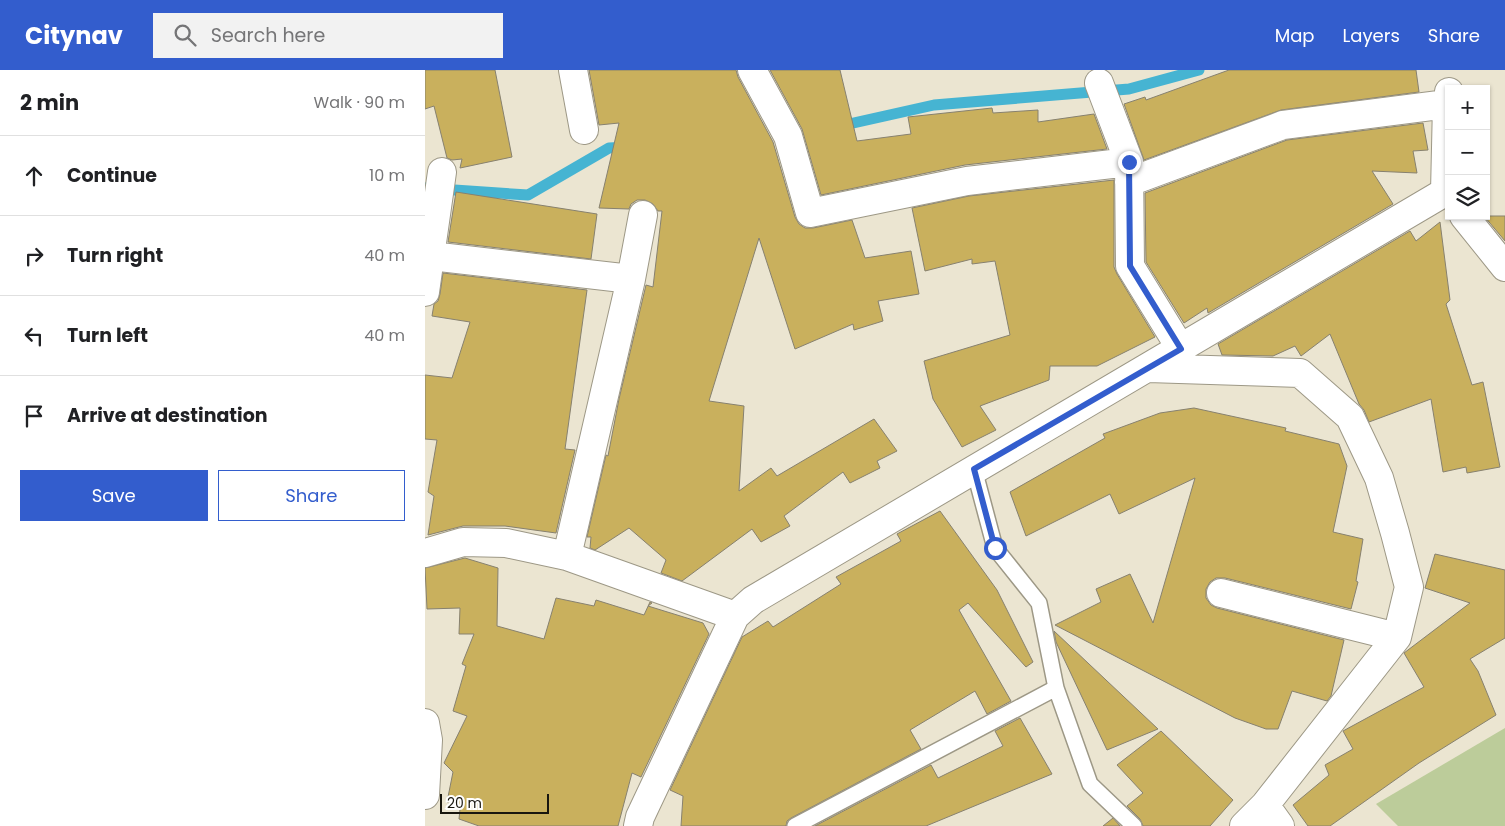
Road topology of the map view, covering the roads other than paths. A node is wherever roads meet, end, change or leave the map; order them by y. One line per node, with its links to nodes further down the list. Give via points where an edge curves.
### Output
1 (573, 70): 7 (street)
2 (751, 70): 10 (street, via 788,136 810,213 967,181)
3 (1452, 70): 5 (street)
4 (1099, 83): 10 (street)
5 (1450, 85)
6 (1445, 96): 10 (street, via 1283,125)
7 (584, 130)
8 (1448, 130): 11 (street)
9 (442, 172): 15 (street)
10 (1129, 172): 19 (street, via 1130,266)
11 (1447, 175)
12 (1445, 195): 19 (street)
13 (643, 215): 17 (street)
14 (1467, 220): 16 (street)
15 (431, 256): 17 (street); 18 (street)
16 (1505, 267)
17 (631, 278): 23 (street)
18 (425, 292)
19 (1181, 349): 20 (street)
20 (1147, 368): 21 (street); 26 (street, via 1300,373 1350,416 1379,478 1409,586)
21 (974, 469): 25 (street, via 753,600); 27 (lane, via 995,548 1039,603)
22 (425, 552): 23 (street, via 463,542 507,543)
23 (567, 556): 25 (street)
24 (1221, 593): 26 (street)
25 (735, 616): 31 (street)
26 (1397, 637): 30 (street)
27 (1056, 688): 32 (lane); 33 (lane, via 1090,784)
28 (425, 723): 29 (street)
29 (425, 795)
30 (1273, 815): 34 (street)
31 (638, 826)
32 (795, 826)
33 (1135, 826)
34 (1244, 826)

